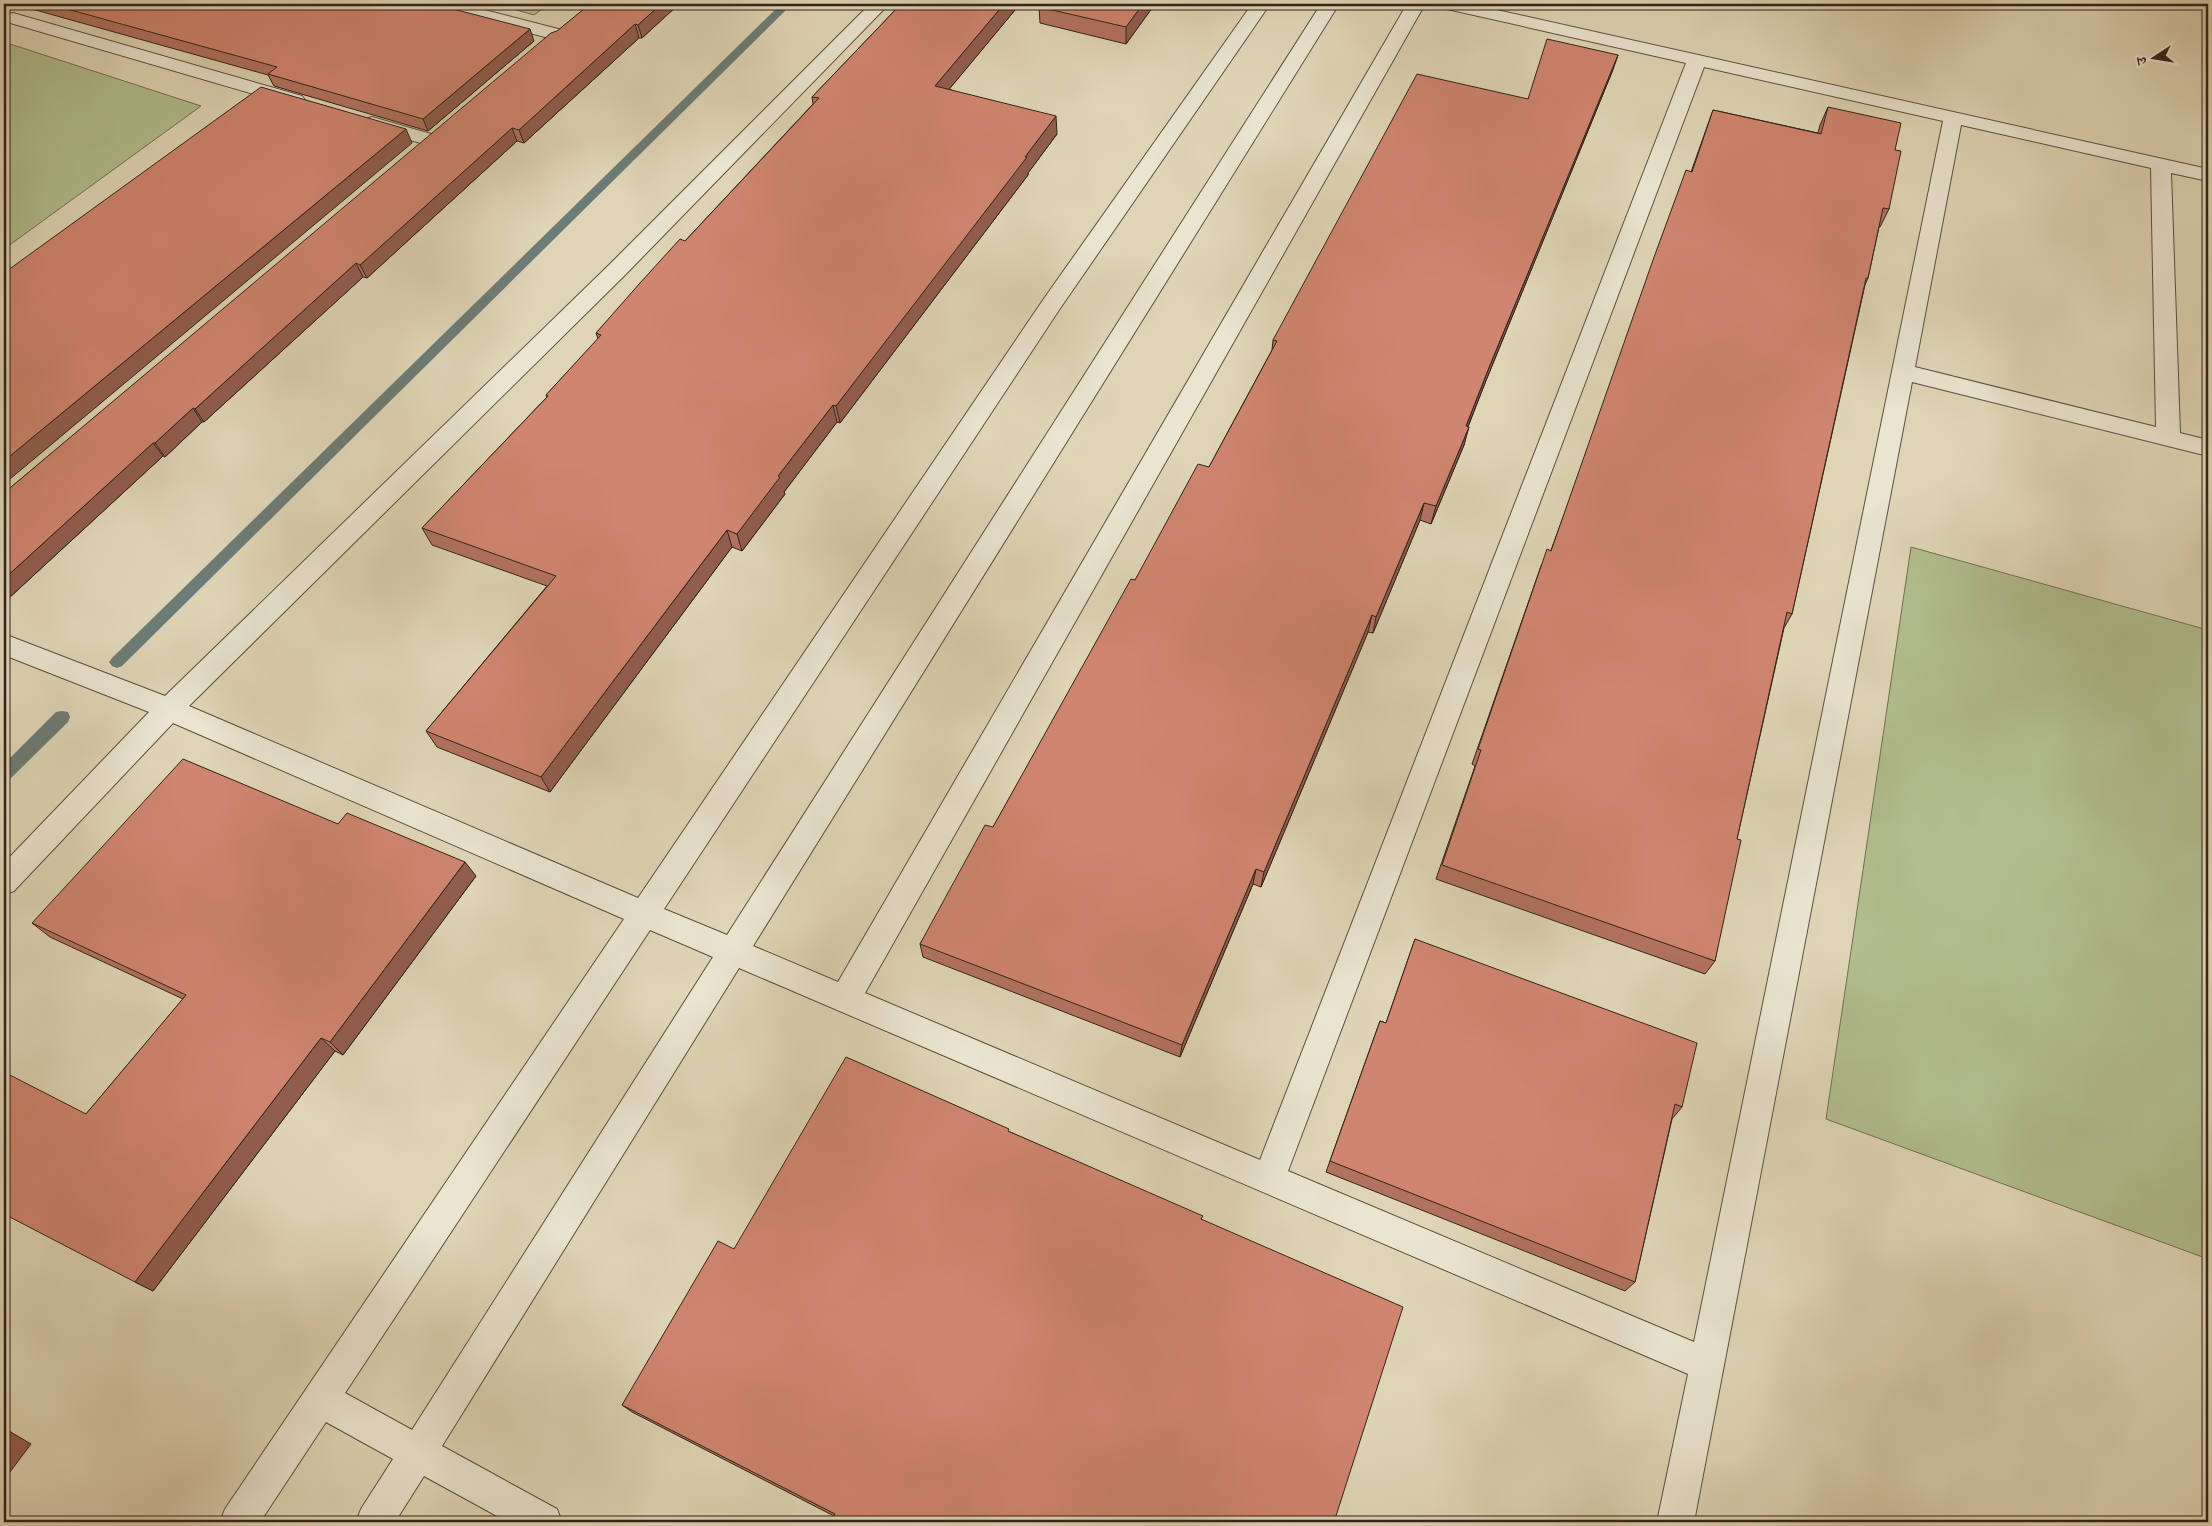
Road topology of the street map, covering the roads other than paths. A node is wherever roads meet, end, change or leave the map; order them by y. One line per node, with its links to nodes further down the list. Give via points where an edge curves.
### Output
1 (35, 4): 8 (street)
2 (441, 4): 9 (street)
3 (880, 4): 21 (street, via 618,268)
4 (1261, 4): 23 (street, via 1051,305)
5 (1330, 4): 24 (street)
6 (1416, 4): 25 (street)
7 (1447, 4): 10 (street)
8 (8, 20): 11 (street, via 257,97)
9 (556, 34)
10 (1697, 60): 13 (street); 26 (street)
11 (311, 105)
12 (357, 118): 14 (street)
13 (1953, 118): 15 (street); 17 (street)
14 (430, 140)
15 (2161, 164): 16 (street); 18 (street)
16 (2208, 175)
17 (1903, 372): 18 (street); 27 (street)
18 (2168, 438): 19 (street)
19 (2208, 448)
20 (4, 644): 21 (street)
21 (169, 709): 22 (street); 23 (street)
22 (4, 882)
23 (644, 914): 24 (street); 28 (street)
24 (733, 952): 25 (street); 29 (street)
25 (844, 999): 26 (street)
26 (1270, 1179): 27 (street)
27 (1707, 1365): 33 (street)
28 (320, 1399): 29 (street); 31 (street)
29 (418, 1453): 30 (street); 32 (street)
30 (529, 1519)
31 (238, 1522)
32 (374, 1522)
33 (1676, 1522)

